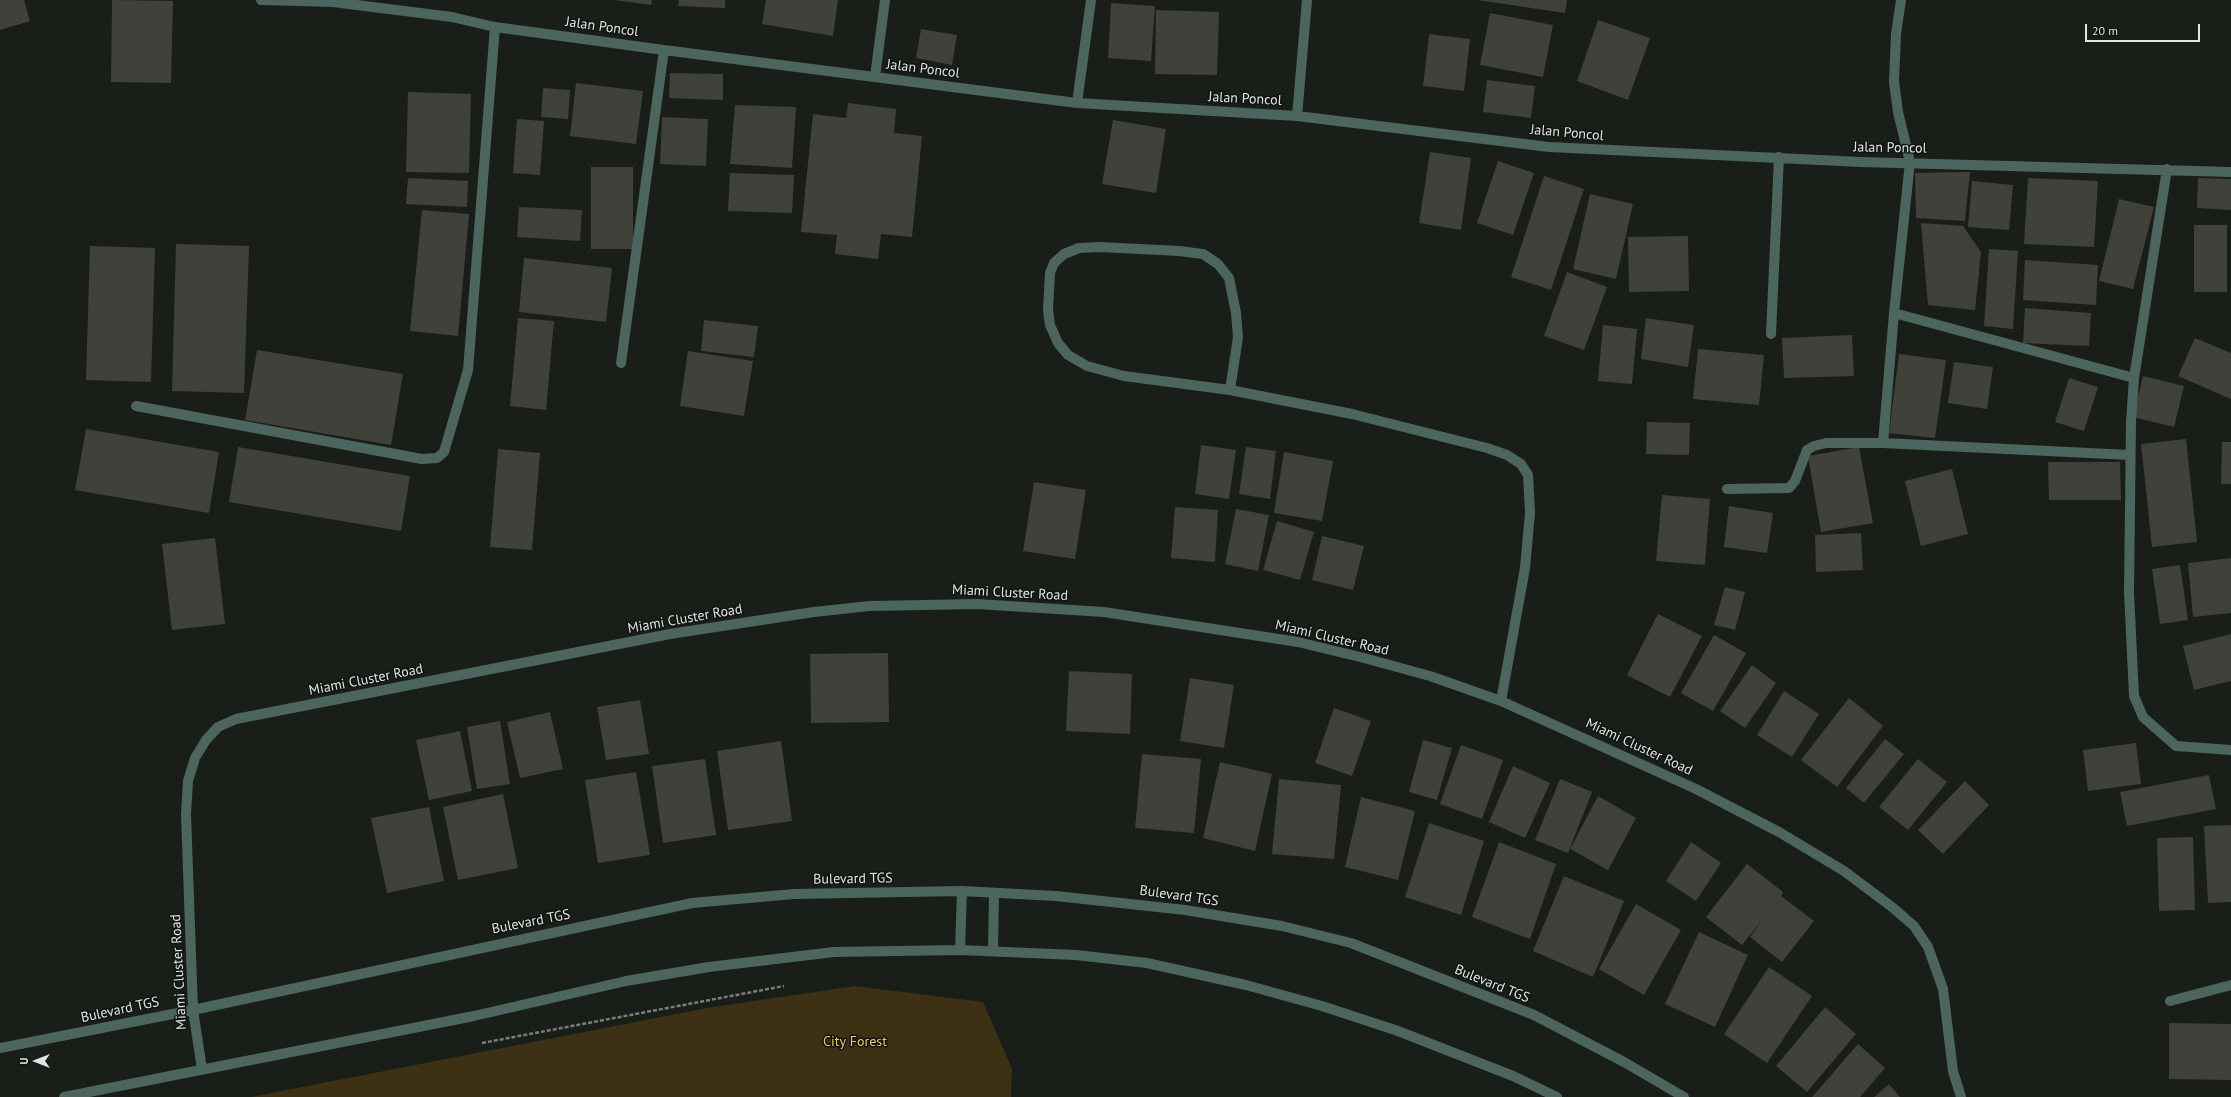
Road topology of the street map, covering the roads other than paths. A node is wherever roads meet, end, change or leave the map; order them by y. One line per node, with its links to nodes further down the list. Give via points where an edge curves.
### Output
1 (261, 0): 6 (street, Jalan Poncol, via 333,2 452,17)
2 (885, 0): 8 (street)
3 (1091, 0): 9 (street)
4 (1307, 0): 10 (street)
5 (1901, 0): 12 (street, via 1896,34 1894,82)
6 (495, 27): 7 (street, Jalan Poncol); 20 (street, via 468,370 444,452 437,458 422,459)
7 (664, 50): 8 (street, Jalan Poncol); 17 (street)
8 (875, 78): 9 (street, Jalan Poncol)
9 (1077, 103): 10 (street, Jalan Poncol)
10 (1297, 116): 11 (street, Jalan Poncol, via 1549,147)
11 (1779, 157): 12 (street, Jalan Poncol); 16 (street)
12 (1910, 162): 13 (street, Jalan Poncol); 15 (street)
13 (2167, 169): 14 (street, Jalan Poncol); 18 (street)
14 (2231, 172)
15 (1894, 313): 18 (street); 21 (street)
16 (1771, 334)
17 (621, 363)
18 (2134, 378): 22 (street)
19 (1230, 390): 19 (street, via 1124,376 1087,366 1068,355 1050,326 1050,273 1054,263 1064,254 1079,248 1099,247 1203,254 1218,264 1229,278 1236,313 1238,337); 24 (street, via 1352,414 1452,438 1507,455 1521,464 1528,475 1530,512 1525,568)
20 (136, 406)
21 (1883, 443): 22 (street); 23 (street, via 1826,443 1814,446 1807,450 1795,482 1789,488)
22 (2130, 455): 25 (street, via 2129,592 2134,696 2143,717 2176,746)
23 (1727, 489)
24 (1501, 701): 32 (street, Miami Cluster Road, via 1430,676 1298,642 1104,612 977,604 925,604 869,606 814,612 670,634 236,719 218,727 206,740 195,758 188,781 186,814); 38 (street, Miami Cluster Road, via 1696,789 1779,832 1844,872 1892,907 1914,926 1928,947 1937,968 1943,989 1953,1071)
25 (2231, 750)
26 (962, 891): 27 (street, Bulevard TGS); 28 (street); 32 (street, Bulevard TGS, via 794,894 692,903)
27 (994, 893): 29 (street); 37 (street, Bulevard TGS, via 1108,901 1185,910 1282,926 1351,943 1534,1015)
28 (960, 950): 29 (street); 34 (street, via 834,952 709,967 626,981 474,1016)
29 (993, 951): 36 (street, via 1076,955 1147,963 1246,985 1398,1031 1513,1076)
30 (2231, 985): 31 (street)
31 (2170, 1001)
32 (193, 1010): 33 (street, Bulevard TGS); 34 (street, Miami Cluster Road)
33 (0, 1048)
34 (202, 1069): 35 (street)
35 (64, 1097)
36 (1557, 1097)
37 (1684, 1097)
38 (1961, 1097)

